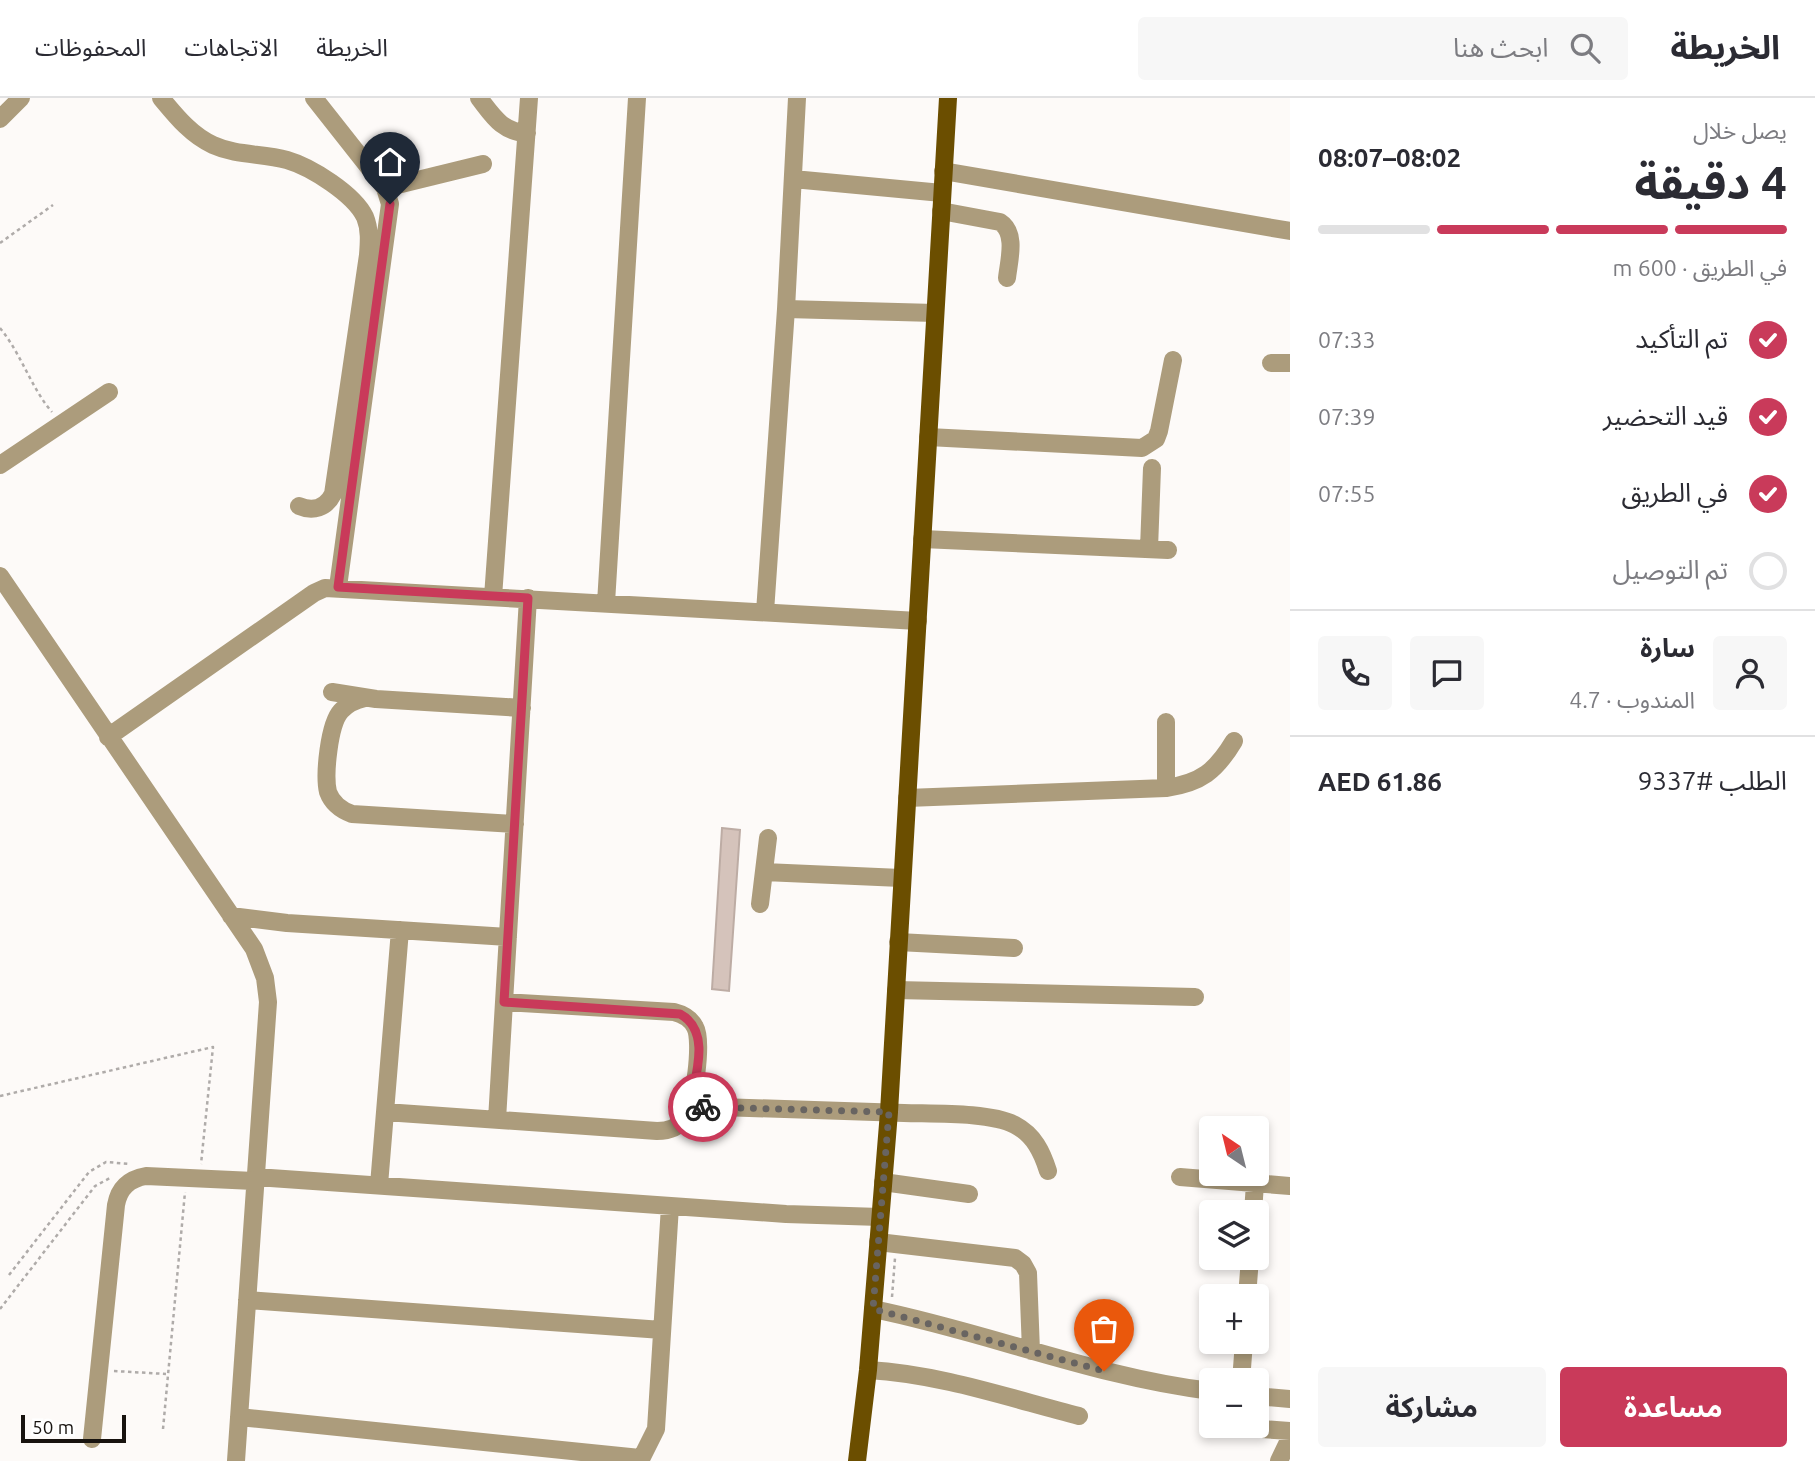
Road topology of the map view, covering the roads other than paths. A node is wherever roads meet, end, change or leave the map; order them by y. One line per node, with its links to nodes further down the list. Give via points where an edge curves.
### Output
1 (21, 98): 9 (street)
2 (161, 98): 27 (street, via 187,128 214,146 288,161 320,176 353,202 366,222 368,254 333,494 321,507)
3 (314, 98): 14 (street)
4 (479, 98): 10 (street, via 502,126)
5 (529, 98): 10 (street)
6 (637, 98): 35 (street)
7 (797, 98): 13 (street)
8 (948, 98): 12 (main road)
9 (0, 119)
10 (527, 133): 33 (street)
11 (483, 164): 14 (street)
12 (943, 171): 15 (main road); 16 (street)
13 (793, 179): 15 (street); 18 (street)
14 (385, 188): 32 (street, via 390,210)
15 (942, 202): 17 (street, via 1006,226 1010,236); 19 (main road)
16 (1290, 232)
17 (1007, 278)
18 (786, 309): 19 (street); 36 (street)
19 (935, 313): 24 (main road)
20 (1173, 360): 24 (street, via 1159,431 1156,439 1142,448)
21 (1270, 363): 22 (street)
22 (1290, 363)
23 (108, 391): 25 (street)
24 (928, 437): 28 (main road)
25 (0, 465)
26 (1152, 468): 29 (street)
27 (299, 506)
28 (922, 539): 29 (street); 37 (main road)
29 (1149, 549): 30 (street)
30 (1168, 550)
31 (0, 576): 42 (street)
32 (338, 587): 33 (street); 42 (street, via 314,593)
33 (493, 597): 34 (street)
34 (528, 598): 35 (street); 40 (street)
35 (606, 603): 36 (street)
36 (765, 612): 37 (street)
37 (918, 621): 45 (main road)
38 (332, 692): 39 (street)
39 (365, 698): 40 (street); 46 (street, via 345,706 333,726 327,788 336,805 352,814)
40 (522, 708): 46 (street)
41 (1166, 722): 44 (street)
42 (108, 737): 51 (street)
43 (1234, 741): 44 (street, via 1222,761 1205,775)
44 (1166, 788): 45 (street)
45 (906, 798): 49 (main road)
46 (515, 824): 54 (street)
47 (768, 838): 48 (street)
48 (764, 872): 49 (street); 50 (street)
49 (901, 878): 55 (main road)
50 (760, 904)
51 (231, 916): 52 (street); 57 (street)
52 (287, 923): 53 (street); 57 (street)
53 (400, 930): 54 (street); 62 (street)
54 (508, 937): 60 (street)
55 (898, 942): 56 (street); 58 (main road)
56 (1013, 948)
57 (254, 949): 67 (street, via 268,1002)
58 (895, 990): 59 (street); 63 (main road)
59 (1195, 997)
60 (504, 1002): 61 (street, via 674,1012 686,1017 695,1027 699,1045); 64 (street)
61 (690, 1106): 63 (street); 64 (street, via 684,1120 665,1131)
62 (385, 1112): 64 (street); 71 (street)
63 (889, 1112): 65 (street, via 1014,1124 1031,1136); 69 (main road)
64 (497, 1120)
65 (1048, 1171)
66 (1180, 1177): 68 (street)
67 (255, 1179): 71 (street); 77 (street); 89 (street, via 132,1172 117,1199)
68 (1199, 1179)
69 (883, 1182): 73 (street); 75 (main road)
70 (1269, 1184): 72 (street)
71 (379, 1185): 74 (street)
72 (1290, 1186)
73 (969, 1194)
74 (670, 1206): 75 (street); 79 (street)
75 (880, 1217): 76 (main road)
76 (878, 1242): 78 (main road); 80 (street, via 1015,1258 1028,1273)
77 (247, 1300): 79 (street); 86 (street)
78 (873, 1309): 80 (street); 81 (main road)
79 (662, 1330): 91 (street, via 656,1429)
80 (1031, 1351): 82 (street)
81 (868, 1370): 85 (street, via 945,1380); 93 (main road)
82 (1199, 1389)
83 (1269, 1397): 84 (street)
84 (1290, 1399)
85 (1079, 1416)
86 (239, 1417): 91 (street); 92 (street)
87 (1269, 1430): 88 (street)
88 (1290, 1431)
89 (92, 1438)
90 (1290, 1438): 94 (street)
91 (640, 1460)
92 (236, 1461)
93 (857, 1461)
94 (1279, 1461)

